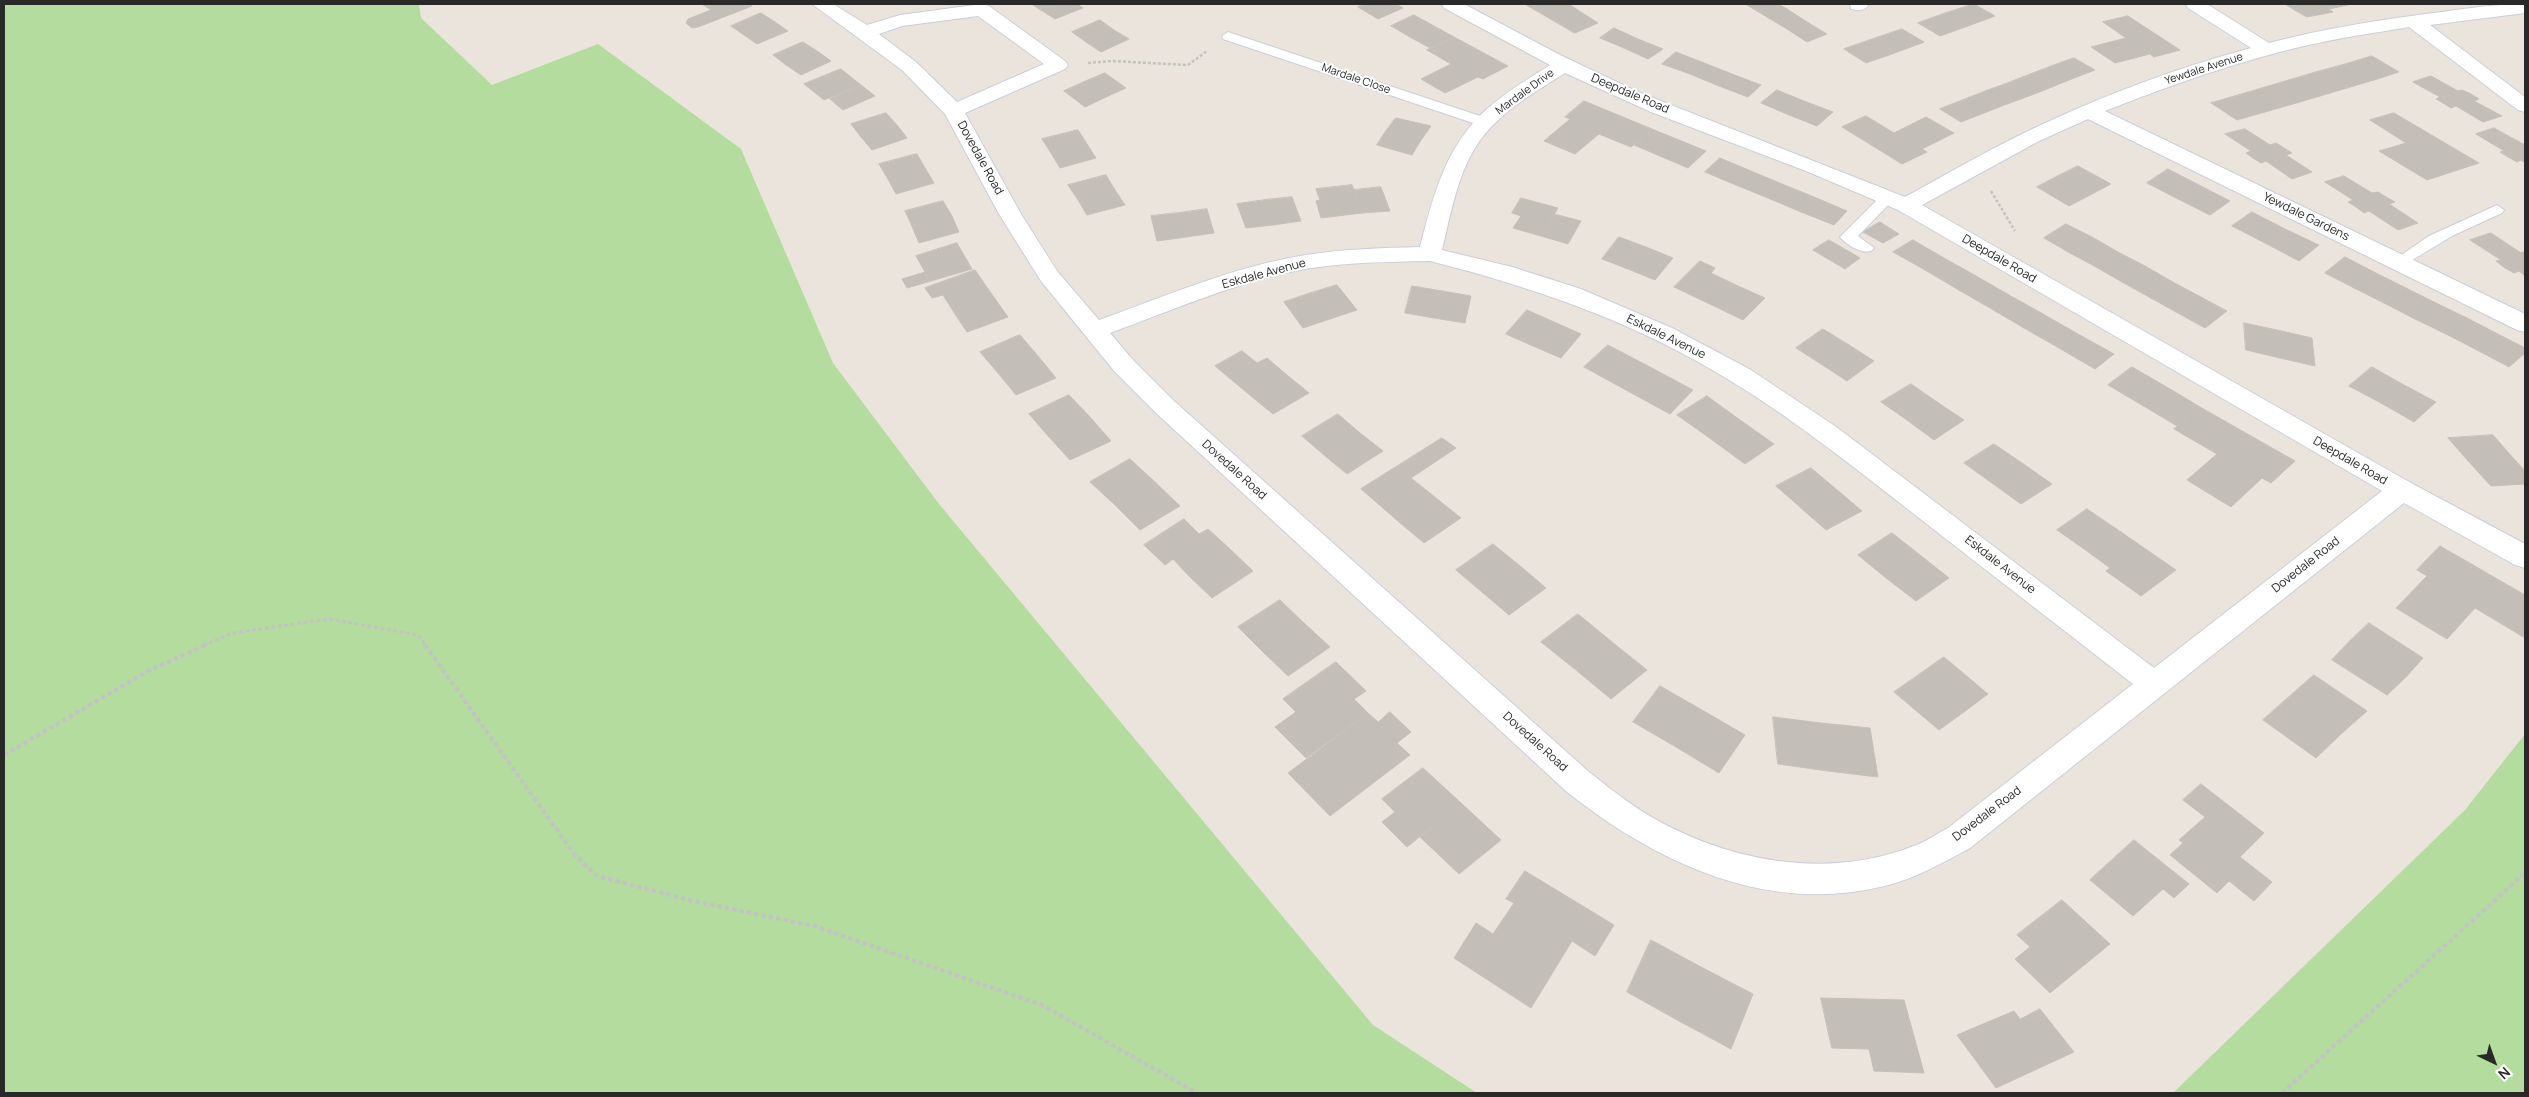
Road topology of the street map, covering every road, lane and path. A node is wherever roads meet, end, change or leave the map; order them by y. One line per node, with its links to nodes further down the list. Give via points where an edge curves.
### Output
1 (821, 4): 6 (street, Dovedale Road)
2 (1451, 4): 10 (street, Deepdale Road)
3 (2195, 4): 8 (street)
4 (2525, 7): 5 (street, Yewdale Avenue)
5 (2413, 22): 8 (street, Yewdale Avenue); 11 (street)
6 (865, 32): 9 (street, via 900,21 982,10); 12 (street, Dovedale Road, via 908,66)
7 (1228, 36): 9 (path, via 1188,65 1111,61); 14 (lane, Mardale Close)
8 (2265, 49): 13 (street, Yewdale Avenue, via 2155,84)
9 (1058, 65): 12 (street)
10 (1563, 65): 14 (street, Mardale Drive); 16 (street, Deepdale Road, via 1657,107 1852,180)
11 (2525, 106)
12 (954, 111): 23 (street, Dovedale Road, via 1010,214 1040,260)
13 (2088, 111): 15 (street, Yewdale Avenue); 21 (street, Yewdale Gardens)
14 (1484, 122): 20 (street, Mardale Drive, via 1459,158 1444,196)
15 (1977, 167): 16 (street, Yewdale Avenue); 18 (path)
16 (1897, 201): 19 (lane, via 1848,237); 24 (street, Deepdale Road)
17 (2497, 210): 21 (lane, via 2452,228)
18 (2015, 232)
19 (1866, 248)
20 (1430, 254): 23 (street, Eskdale Avenue, via 1371,255 1305,262 1244,277); 26 (street, Eskdale Avenue, via 1504,272 1573,294 1664,334 1742,376 1826,432)
21 (2399, 262): 22 (street, Yewdale Gardens)
22 (2525, 324)
23 (1094, 330): 26 (street, Dovedale Road, via 1164,406 1578,782 1617,812 1666,842 1712,861 1756,874 1801,880 1836,880 1884,871 1923,858 1959,838)
24 (2402, 490): 25 (street, Deepdale Road); 26 (street, Dovedale Road)
25 (2525, 557)
26 (2154, 684)
27 (4, 755): 29 (path, via 148,672 232,633 329,619 418,635 574,854 597,876 689,900 814,926 1042,1005)
28 (2525, 874): 30 (path)
29 (1197, 1093)
30 (2282, 1093)

